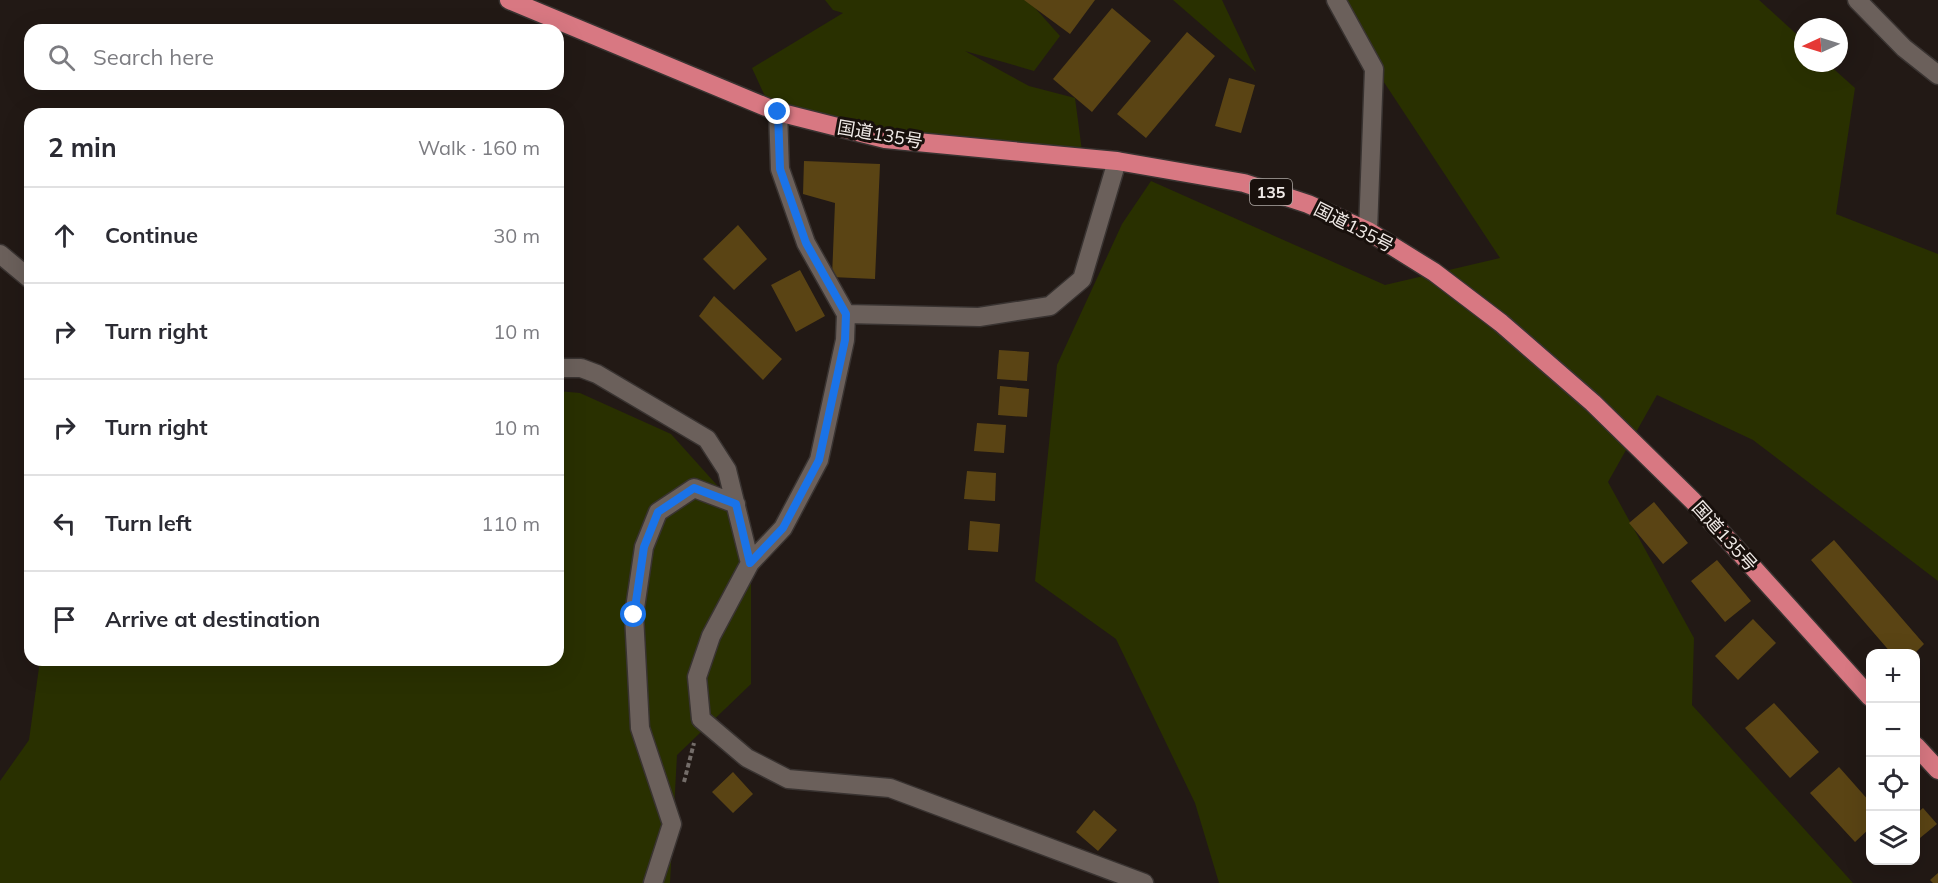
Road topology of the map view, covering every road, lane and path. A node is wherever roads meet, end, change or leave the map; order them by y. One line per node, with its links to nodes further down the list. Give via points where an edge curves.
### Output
1 (509, 0): 5 (highway, 国道135号 / 135)
2 (1336, 0): 7 (street, via 1374,69)
3 (1857, 0): 4 (street)
4 (1938, 75)
5 (778, 112): 6 (highway, 国道135号 / 135, via 885,139); 10 (street, via 780,169 806,243)
6 (1117, 161): 7 (highway, 国道135号 / 135, via 1245,183 1308,204); 10 (street, via 1082,279 1050,306 979,317)
7 (1368, 231): 14 (highway, 国道135号 / 135, via 1434,272 1501,323 1593,403 1693,501)
8 (0, 254): 9 (street)
9 (24, 274)
10 (846, 314): 13 (street, via 845,340 819,460 783,528)
11 (564, 368): 12 (street, via 581,368 597,374 707,439 727,470)
12 (736, 504): 13 (street); 18 (street, via 694,488 658,512 644,547 634,615 640,728)
13 (750, 563): 15 (street, via 711,636 698,677)
14 (1866, 693)
15 (701, 719): 18 (path); 20 (street, via 747,758 788,779 890,788)
16 (1920, 750): 17 (highway)
17 (1938, 770)
18 (672, 824): 19 (street)
19 (653, 883)
20 (1144, 883)

